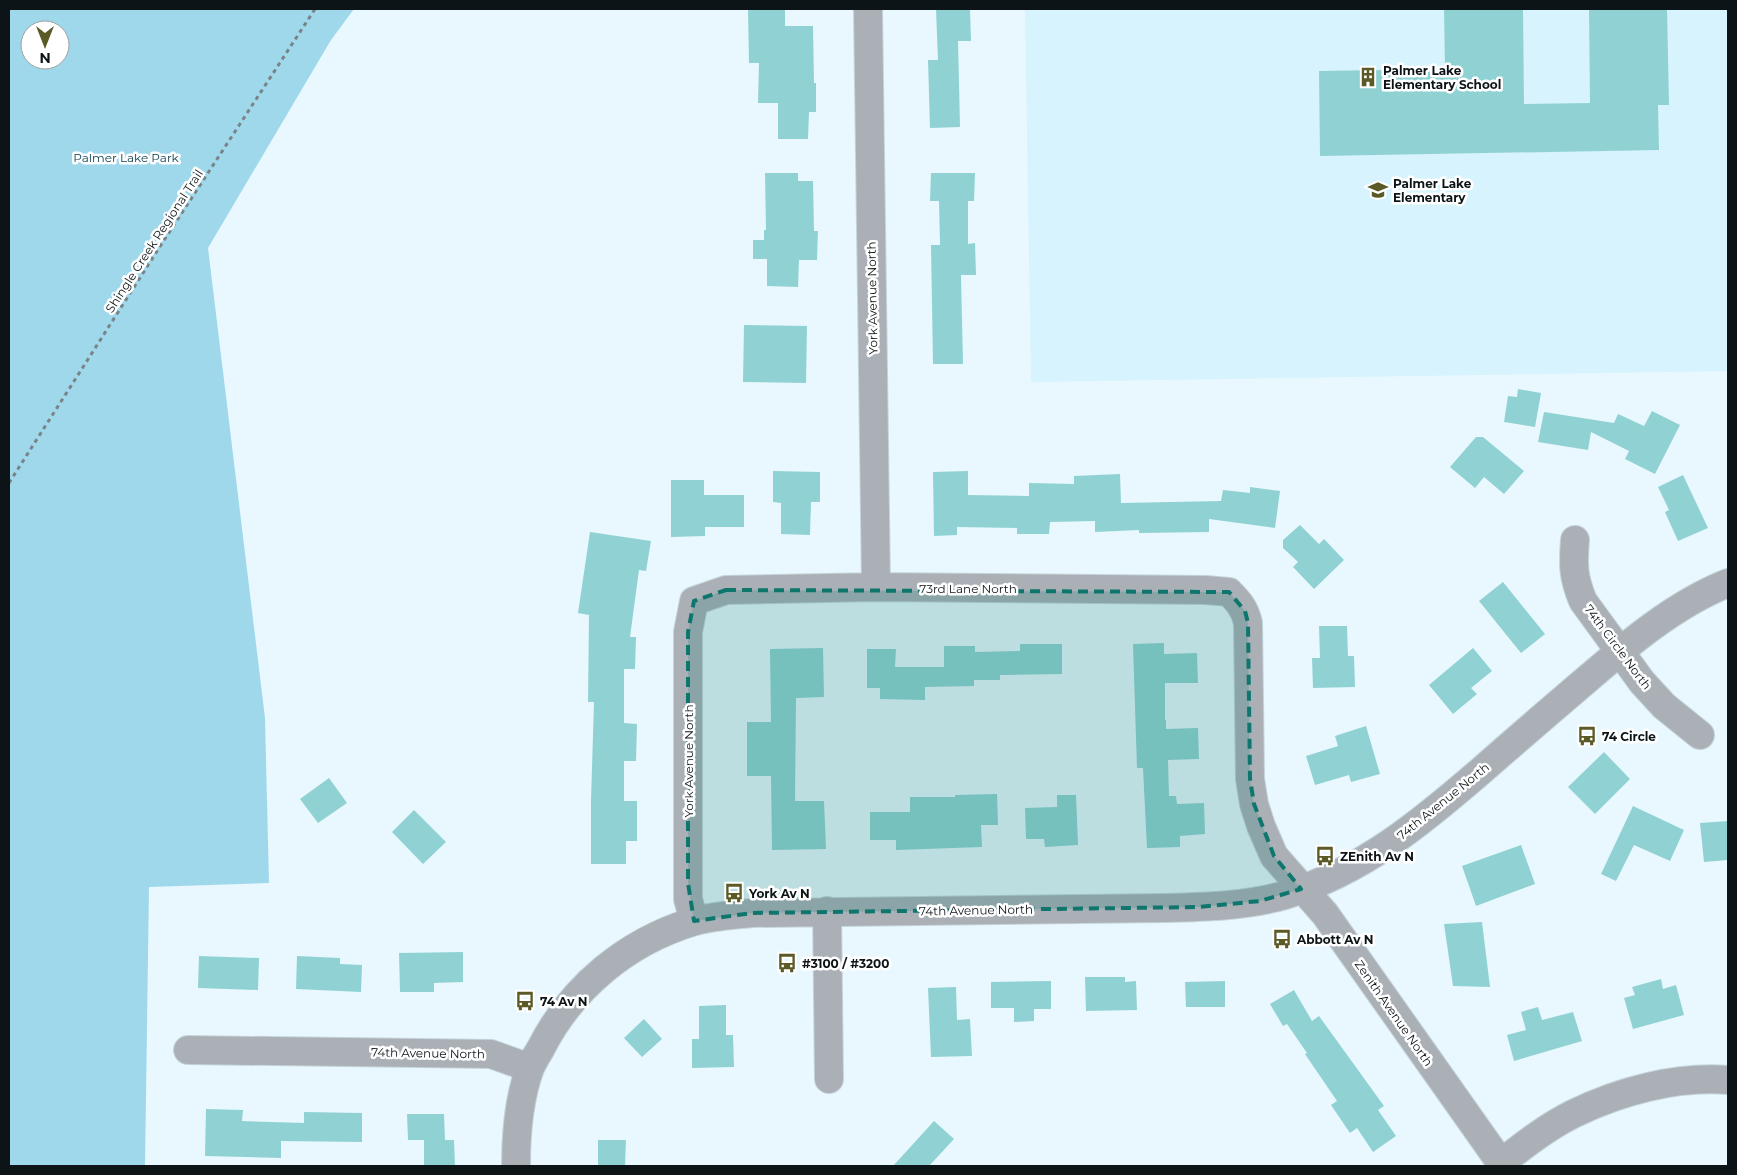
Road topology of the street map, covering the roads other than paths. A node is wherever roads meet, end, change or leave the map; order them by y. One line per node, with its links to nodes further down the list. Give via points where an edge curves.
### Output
1 (868, 9): 4 (street, York Avenue North)
2 (1575, 540): 7 (street, 74th Circle North, via 1573,566 1577,588)
3 (1728, 583): 7 (street, 74th Avenue North, via 1694,599)
4 (876, 588): 5 (street, 73rd Lane North, via 726,590); 6 (street, 73rd Lane North, via 1206,590 1229,592)
5 (694, 601): 11 (street, York Avenue North, via 688,632 688,898)
6 (1240, 602): 9 (street, Zenith Avenue North, via 1248,623 1250,779 1254,804 1274,856)
7 (1620, 651): 8 (street, 74th Circle North, via 1664,706); 9 (street, 74th Avenue North, via 1426,818 1355,865)
8 (1700, 735)
9 (1301, 889): 10 (street, 74th Avenue North, via 1260,901 1199,907); 16 (street, Zenith Avenue North, via 1325,914)
10 (827, 911): 11 (street, 74th Avenue North, via 725,915); 14 (street)
11 (694, 921): 13 (street, 74th Avenue North, via 647,940 601,971 556,1021)
12 (188, 1050): 13 (street, 74th Avenue North, via 492,1054)
13 (530, 1068): 17 (street, via 519,1120)
14 (829, 1080)
15 (1728, 1080): 16 (street, via 1671,1082 1620,1095 1573,1114 1528,1142)
16 (1502, 1165)
17 (516, 1166)

